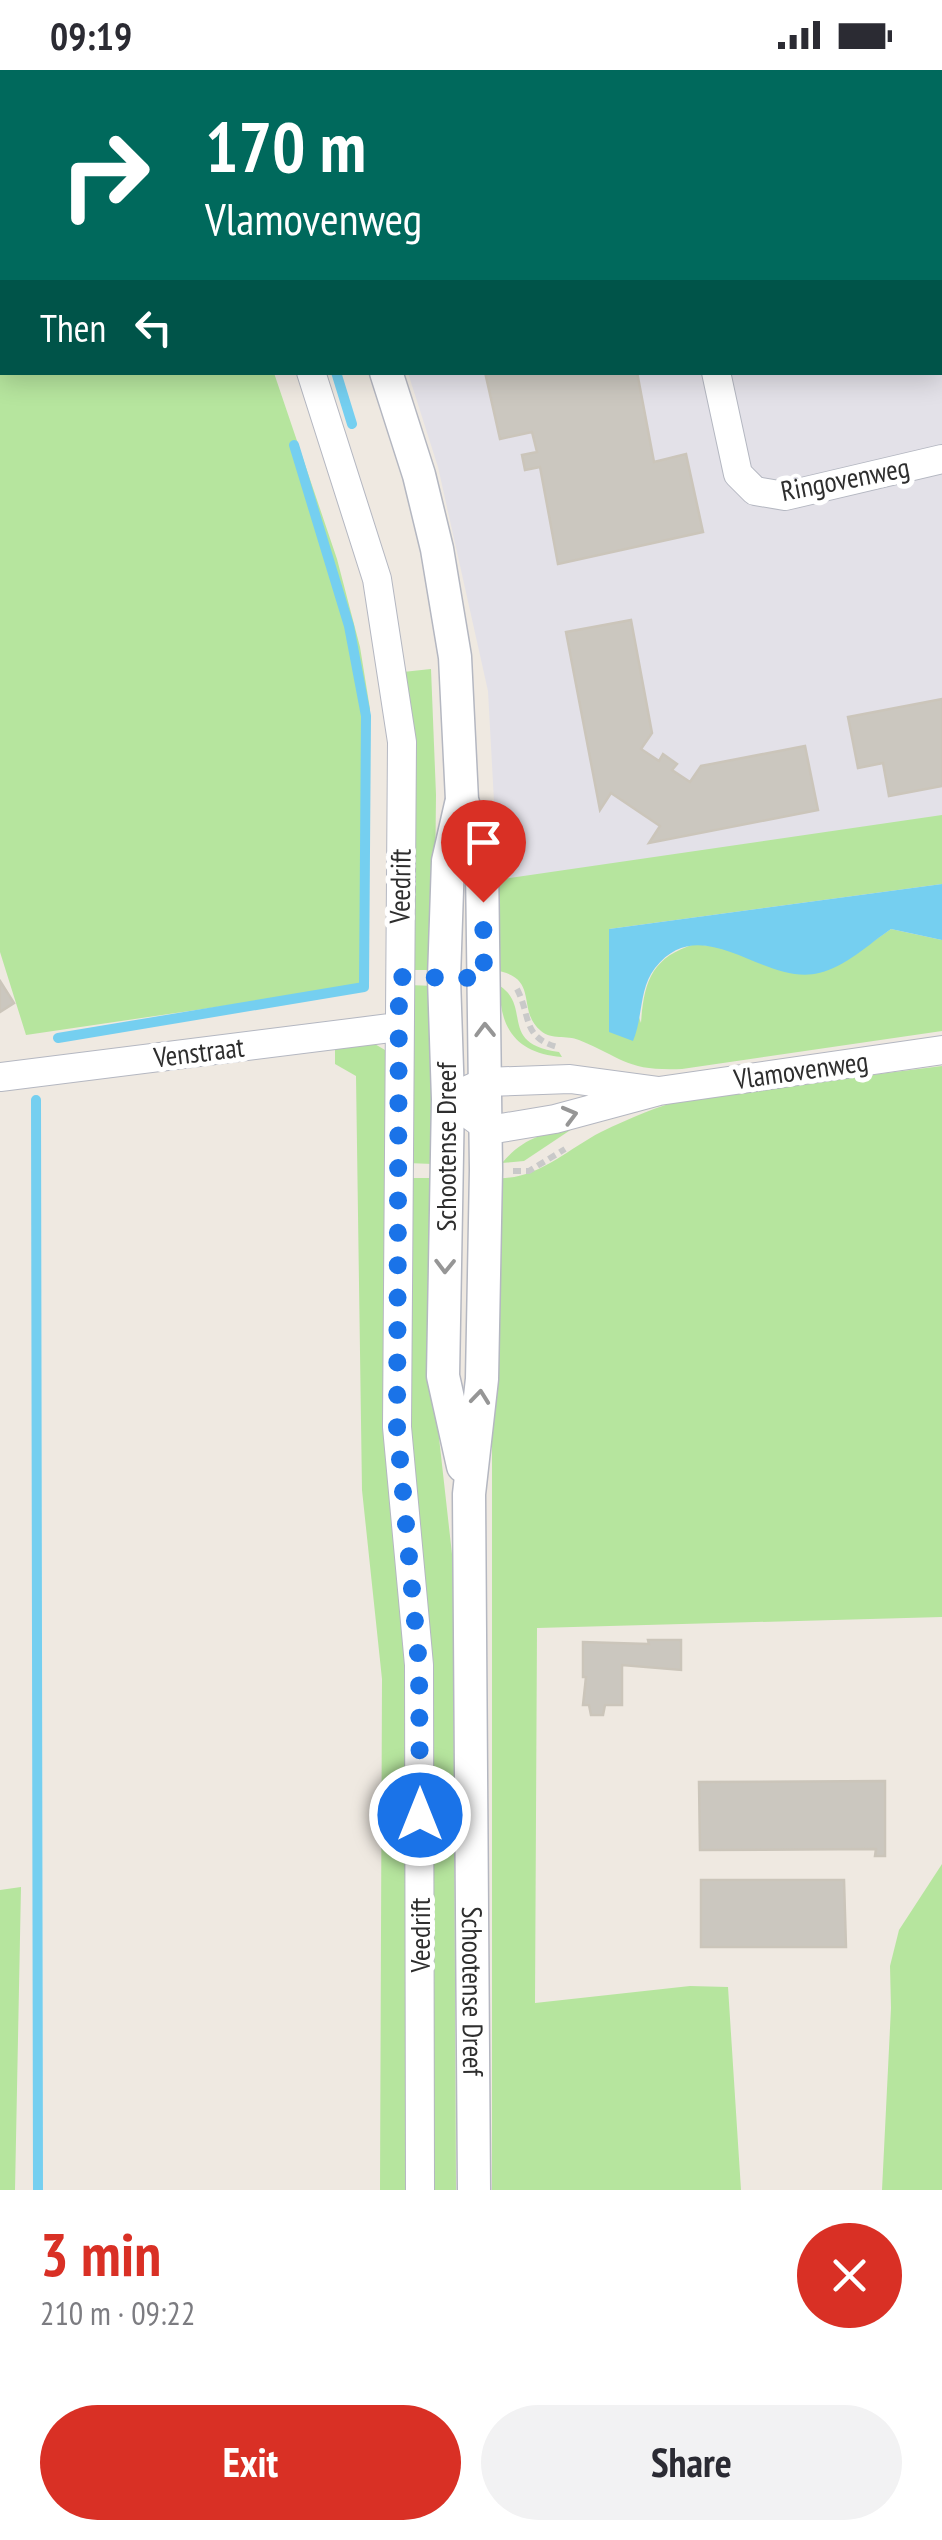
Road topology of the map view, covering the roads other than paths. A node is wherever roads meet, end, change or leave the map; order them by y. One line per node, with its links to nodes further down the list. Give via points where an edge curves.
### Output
1 (312, 375): 6 (street, Veedrift, via 378,579 394,672 402,742)
2 (387, 375): 5 (street, Schootense Dreef, via 437,549 455,658)
3 (717, 375): 4 (street, Ringovenweg, via 738,474 755,491 785,496)
4 (942, 460)
5 (462, 800): 9 (street, Schootense Dreef, one-way to 5, via 482,864); 11 (street, Schootense Dreef, via 448,862)
6 (398, 1027): 8 (street, Venstraat); 14 (street, Veedrift, via 397,1427 419,1665)
7 (942, 1050): 10 (street, Vlamovenweg)
8 (0, 1077)
9 (486, 1082): 10 (street, Vlamovenweg, via 570,1079); 11 (street, Vlamovenweg); 12 (street, Schootense Dreef)
10 (660, 1091): 12 (street, Vlamovenweg, one-way to 10, via 555,1119)
11 (448, 1099): 12 (street); 13 (street, Schootense Dreef, one-way to 13, via 443,1376)
12 (486, 1128): 13 (street, Schootense Dreef, one-way to 12, via 482,1378)
13 (469, 1494): 15 (street, Schootense Dreef)
14 (420, 2190)
15 (474, 2190)

